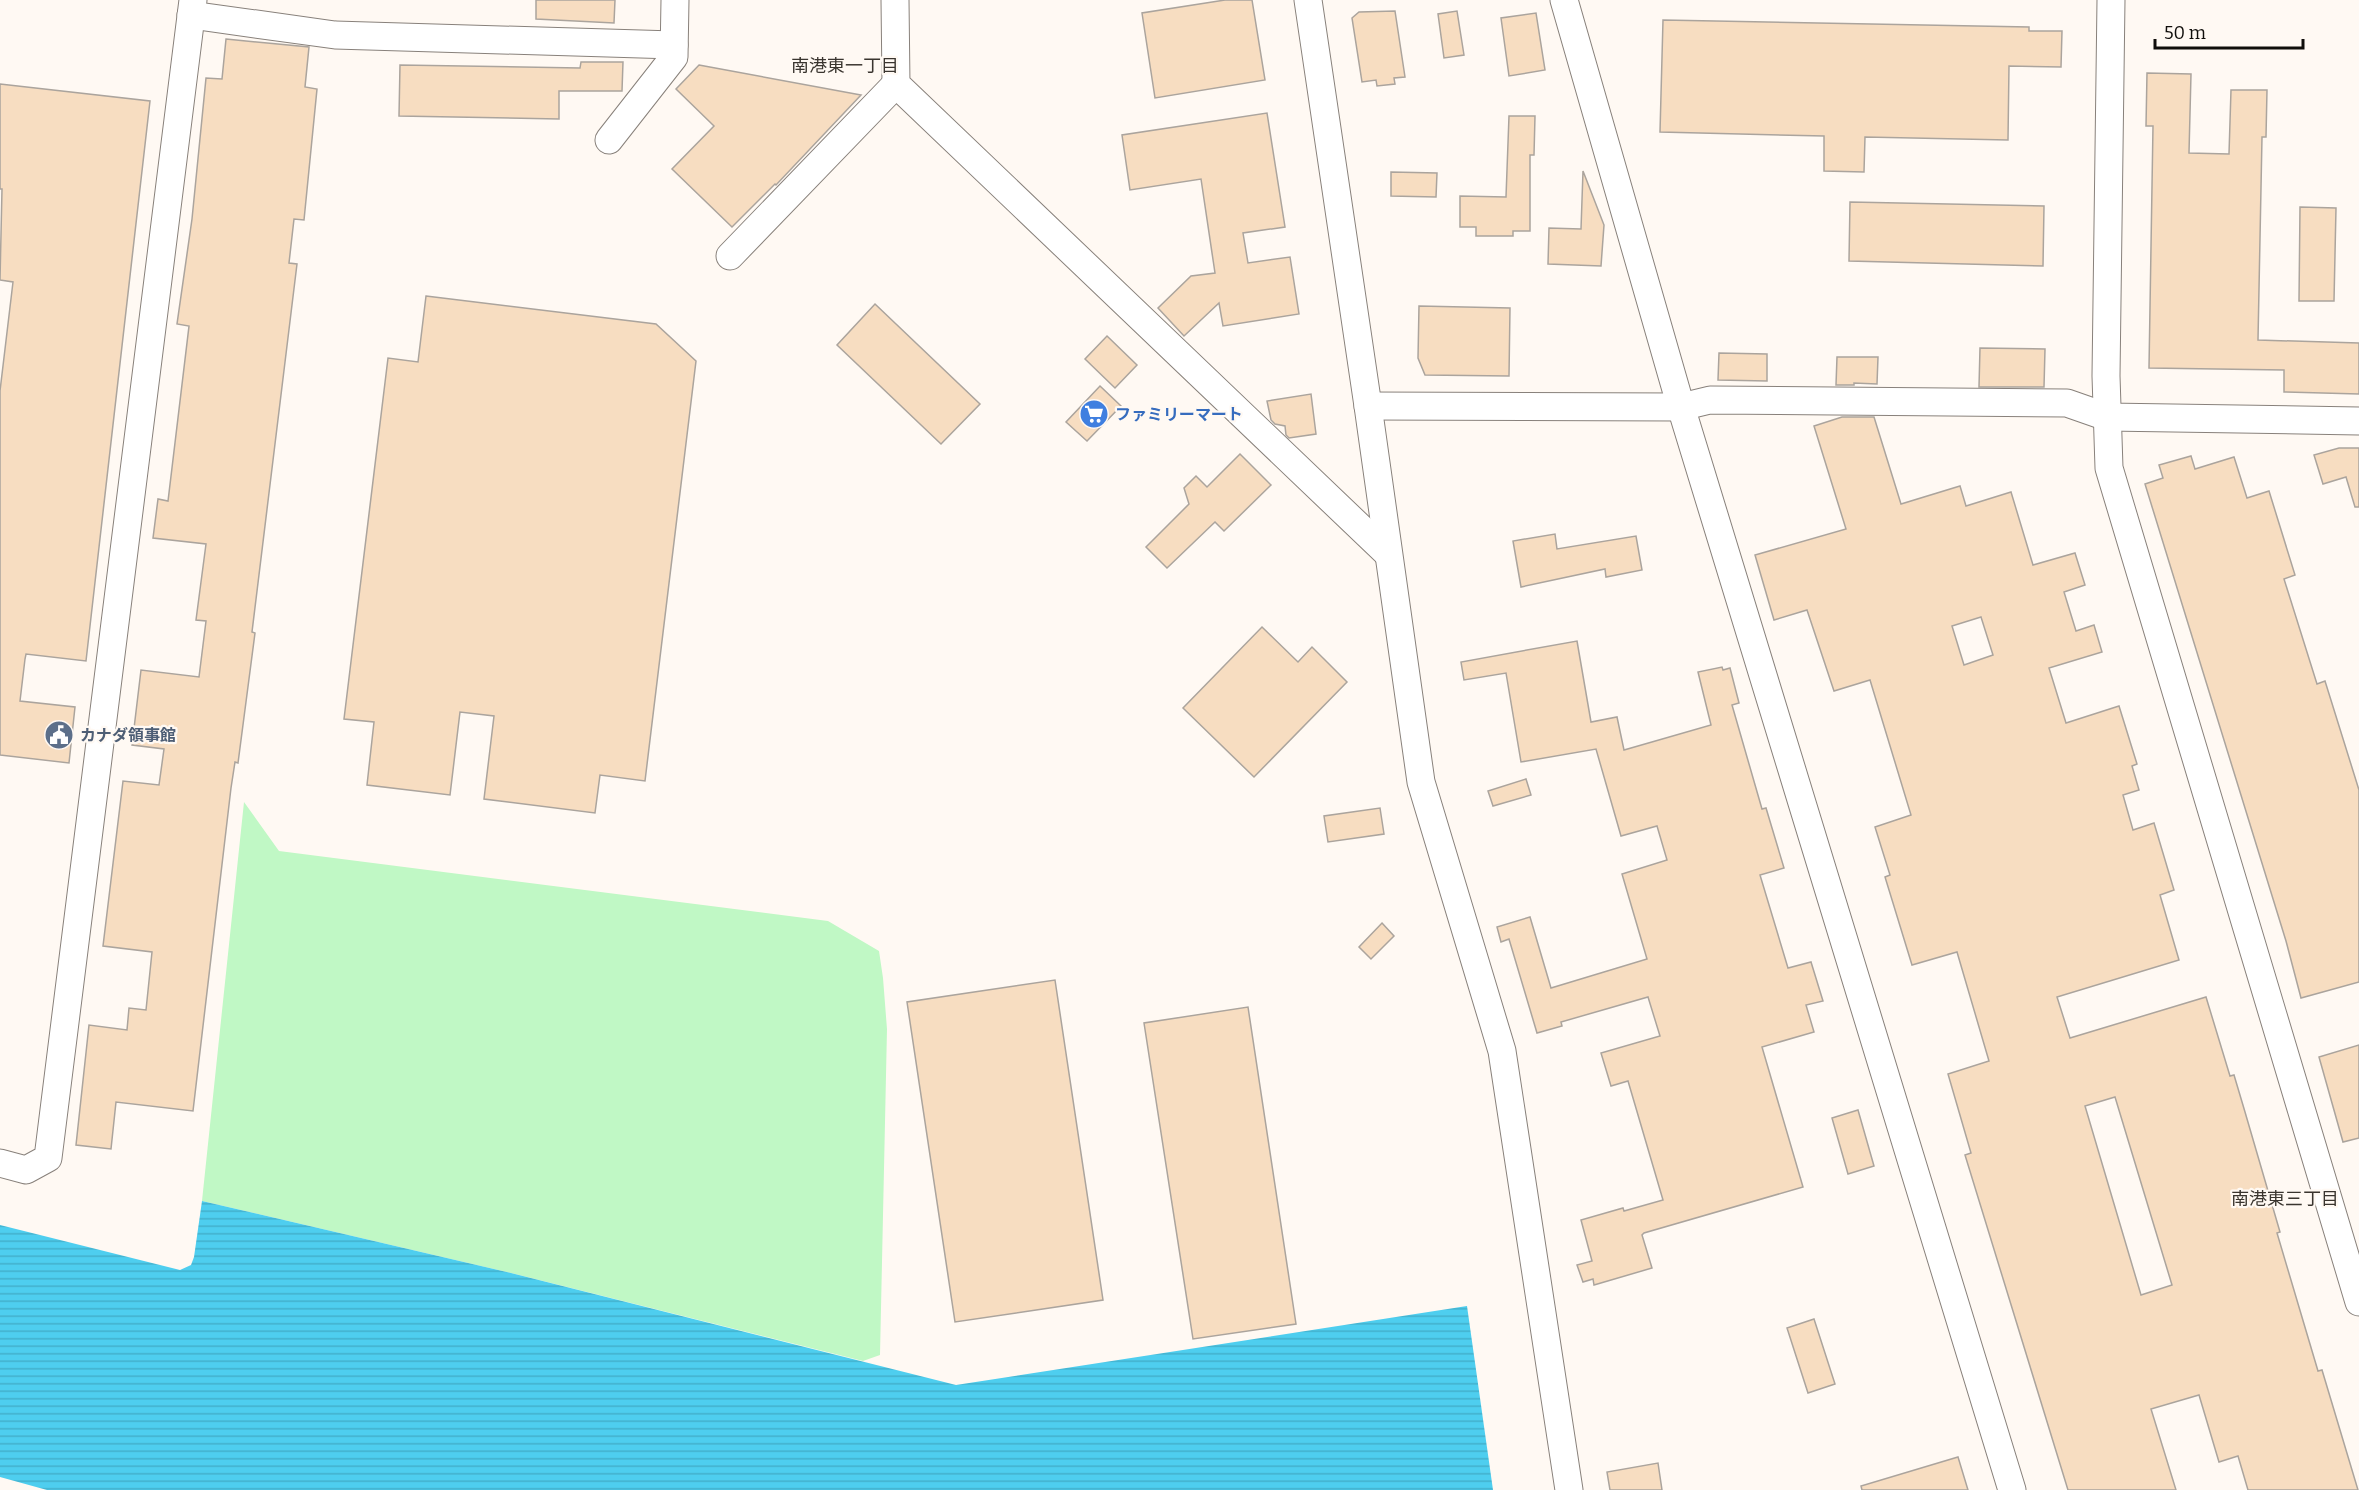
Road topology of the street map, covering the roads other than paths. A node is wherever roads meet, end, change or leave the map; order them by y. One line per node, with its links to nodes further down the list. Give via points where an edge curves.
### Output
1 (675, 0): 7 (street)
2 (896, 0): 8 (street)
3 (1308, 0): 11 (street)
4 (1564, 0): 12 (street)
5 (2111, 0): 13 (street)
6 (192, 7): 7 (street, via 335,35); 16 (street, via 48,1158 26,1170)
7 (674, 45): 9 (street, via 674,57)
8 (896, 84): 10 (street); 15 (street)
9 (609, 140)
10 (730, 256)
11 (1368, 406): 12 (street); 15 (street)
12 (1681, 407): 13 (street, via 1710,400 2067,403); 19 (street)
13 (2107, 417): 14 (street); 17 (street, via 2109,468)
14 (2359, 421)
15 (1388, 554): 18 (street, via 1421,782 1502,1051)
16 (0, 1163)
17 (2359, 1302)
18 (1569, 1490)
19 (2012, 1490)

